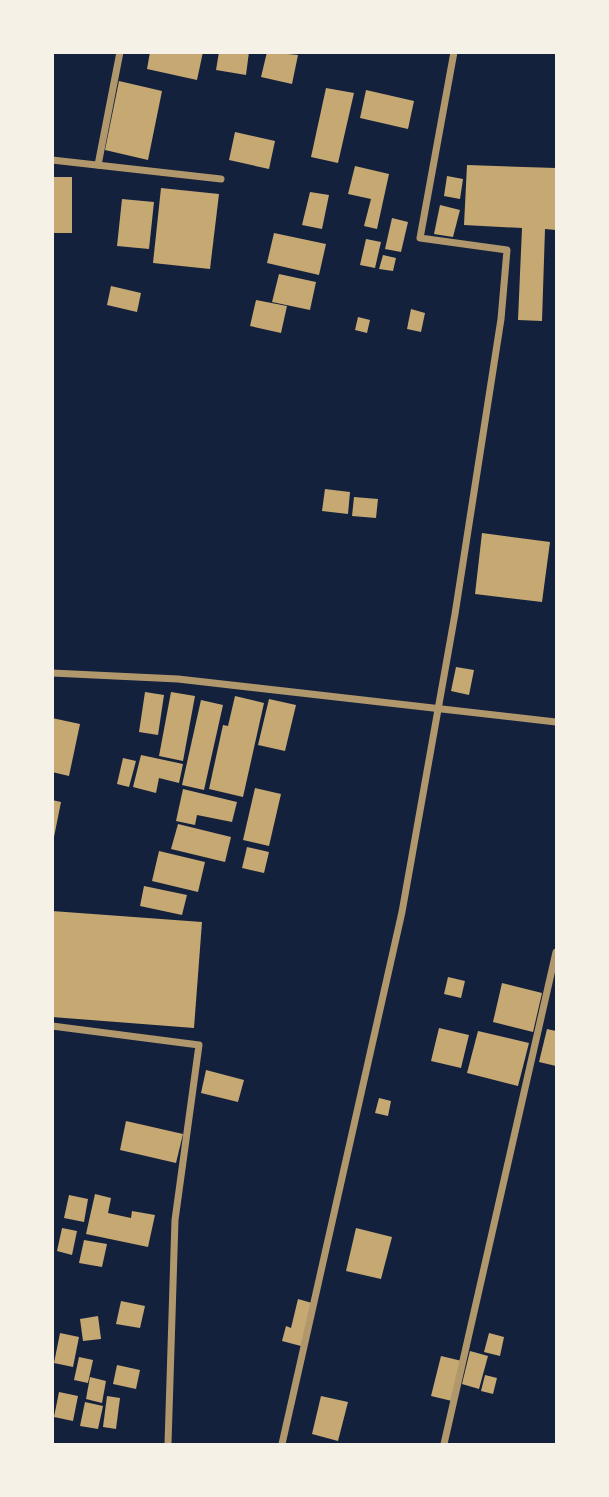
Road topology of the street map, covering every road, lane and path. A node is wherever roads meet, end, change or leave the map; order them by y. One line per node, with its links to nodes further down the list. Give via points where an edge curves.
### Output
1 (120, 52): 4 (street)
2 (454, 52): 7 (street, via 420,238 507,250 501,319)
3 (52, 160): 4 (street)
4 (98, 165): 5 (street)
5 (221, 179)
6 (52, 673): 7 (street, via 178,679)
7 (439, 708): 8 (street); 12 (street, via 402,912)
8 (556, 722)
9 (556, 952): 13 (street)
10 (52, 1026): 11 (street, via 199,1045 174,1220)
11 (168, 1444)
12 (282, 1444)
13 (444, 1444)

